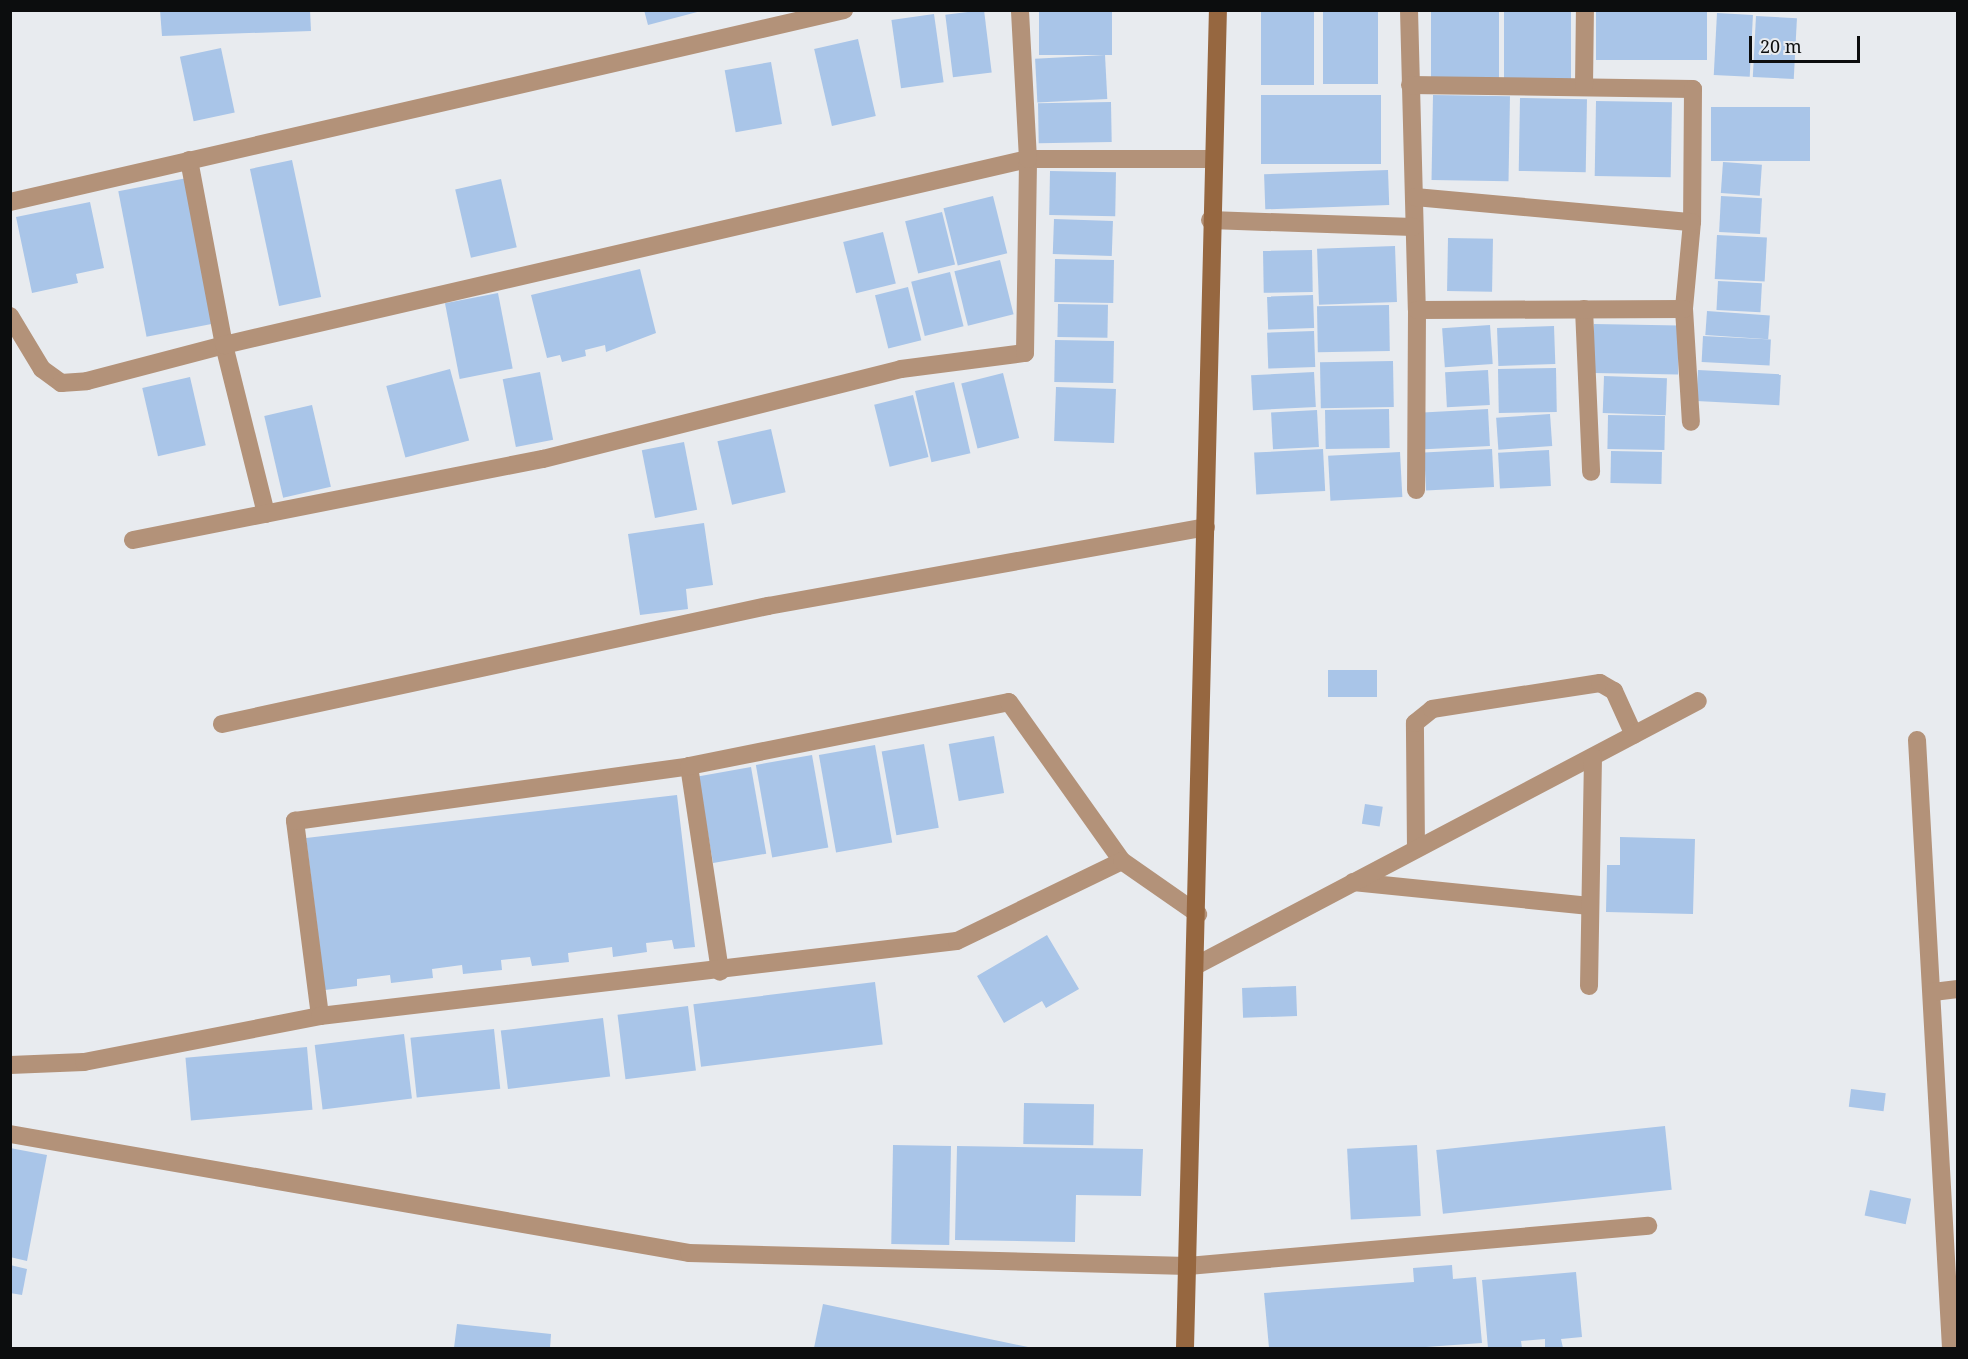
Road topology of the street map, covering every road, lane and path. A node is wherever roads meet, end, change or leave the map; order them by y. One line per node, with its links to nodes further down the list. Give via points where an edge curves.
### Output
1 (844, 10): 10 (street)
2 (1020, 10): 8 (street)
3 (1218, 10): 9 (street)
4 (1409, 10): 6 (street)
5 (1585, 10): 7 (street)
6 (1410, 85): 7 (street); 11 (street)
7 (1584, 87): 14 (street, via 1694,89)
8 (1028, 159): 9 (street); 20 (street); 24 (street, via 1025,353 901,369 543,459)
9 (1211, 159): 13 (street)
10 (189, 160): 12 (street); 20 (street)
11 (1415, 198): 14 (street); 15 (street)
12 (10, 202)
13 (1210, 220): 15 (street); 25 (street)
14 (1692, 222): 17 (street)
15 (1413, 227): 18 (street)
16 (1584, 309): 17 (street); 18 (street); 22 (street)
17 (1684, 309): 21 (street)
18 (1417, 310): 23 (street)
19 (10, 316): 20 (street, via 42,369 61,383 87,381)
20 (224, 345): 24 (street)
21 (1691, 422)
22 (1591, 472)
23 (1416, 490)
24 (266, 514): 26 (street)
25 (1206, 527): 28 (street, via 768,606); 37 (street)
26 (133, 540)
27 (1698, 701): 29 (street)
28 (222, 724)
29 (1634, 735): 31 (street); 33 (street, via 1614,691 1600,683 1432,709 1415,723)
30 (1917, 740): 42 (street)
31 (1593, 757): 33 (street); 36 (street)
32 (689, 766): 34 (street, via 1010,702); 39 (street); 43 (street, via 295,821)
33 (1416, 849): 35 (street)
34 (1122, 861): 37 (street); 39 (street, via 957,941)
35 (1353, 882): 36 (street); 38 (street)
36 (1590, 906): 40 (street)
37 (1198, 914): 38 (street)
38 (1197, 965): 47 (street)
39 (720, 972): 43 (street)
40 (1589, 986)
41 (1958, 989): 42 (street)
42 (1933, 992): 49 (street)
43 (320, 1016): 44 (street, via 84,1062)
44 (10, 1065)
45 (10, 1134): 47 (street, via 689,1253)
46 (1648, 1226): 47 (street)
47 (1188, 1266): 48 (street)
48 (1185, 1348)
49 (1951, 1348)

